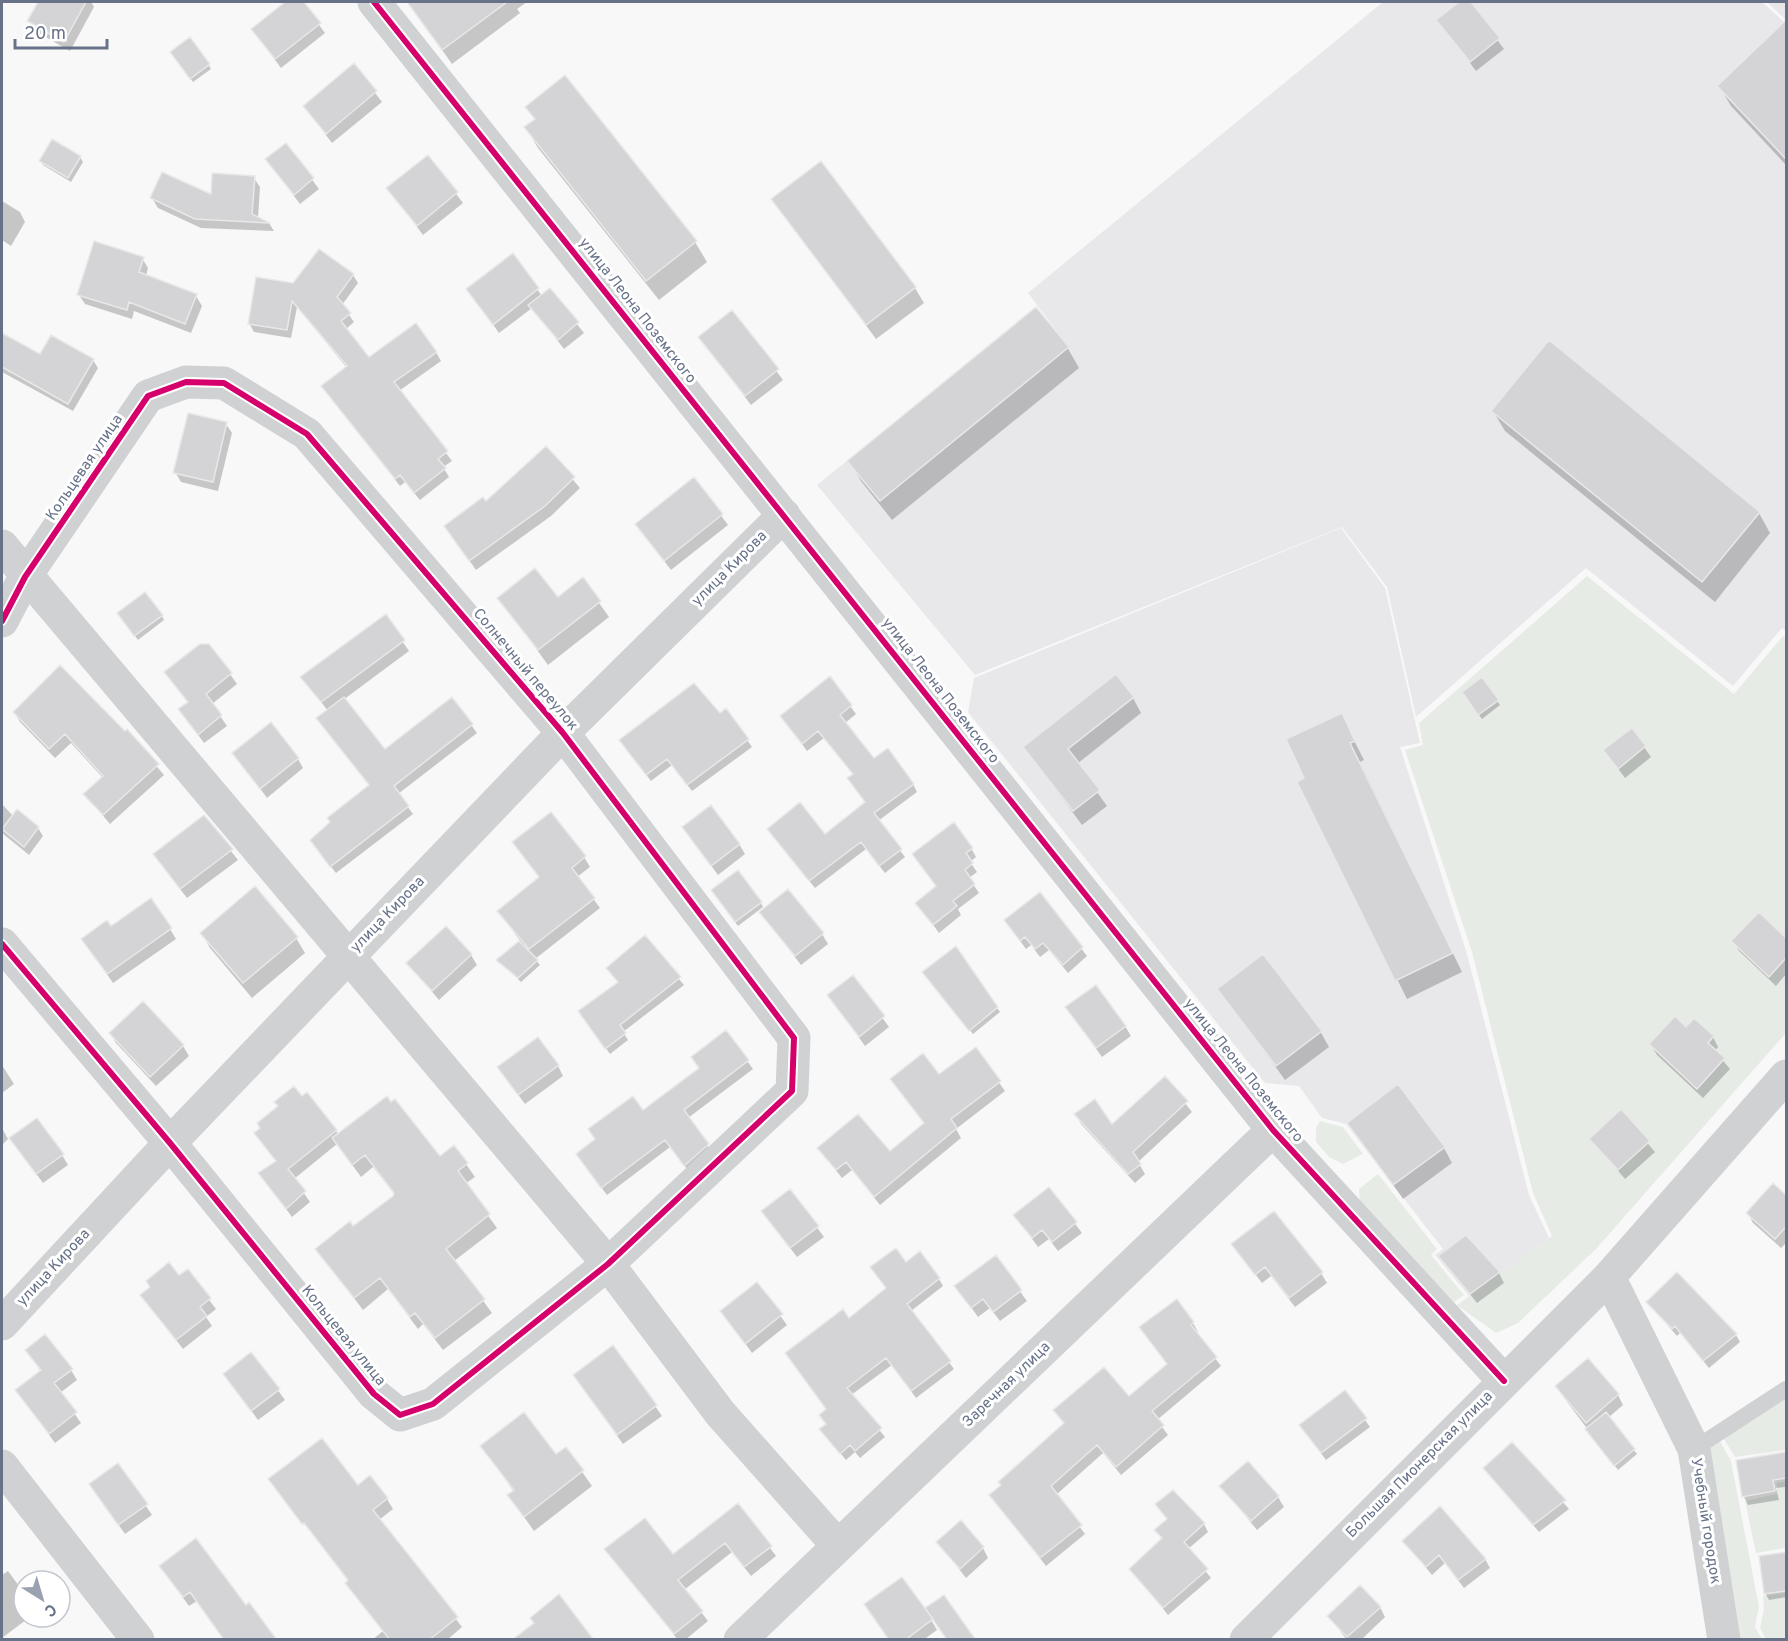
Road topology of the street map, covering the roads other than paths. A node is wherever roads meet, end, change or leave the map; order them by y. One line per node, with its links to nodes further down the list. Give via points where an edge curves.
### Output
1 (374, 2): 3 (street, улица Леона Поземского)
2 (224, 383): 5 (street, Кольцевая улица, via 186,382 148,396); 7 (street, Солнечный переулок, via 307,434)
3 (784, 515): 7 (street, улица Кирова); 12 (street, улица Леона Поземского)
4 (2, 546): 5 (street)
5 (26, 577): 6 (street, Кольцевая улица); 9 (street)
6 (2, 621)
7 (563, 733): 9 (street, улица Кирова); 10 (street, Солнечный переулок)
8 (2, 944): 13 (street, Кольцевая улица)
9 (349, 956): 13 (street, улица Кирова); 14 (street)
10 (794, 1038): 14 (street, Кольцевая улица, via 792,1091)
11 (1786, 1076): 15 (street, Большая Пионерская улица)
12 (1273, 1130): 17 (street, улица Леона Поземского); 21 (street, Заречная улица)
13 (170, 1143): 14 (street, Кольцевая улица, via 374,1394 400,1415 433,1404); 16 (street, улица Кирова)
14 (608, 1264): 21 (street, via 720,1413)
15 (1610, 1277): 17 (street, Большая Пионерская улица); 19 (street, Учебный городок)
16 (2, 1324)
17 (1504, 1381): 24 (street, Большая Пионерская улица)
18 (1786, 1389): 19 (lane)
19 (1694, 1449): 25 (street, Учебный городок)
20 (2, 1466): 22 (street)
21 (838, 1546): 23 (street, Заречная улица)
22 (138, 1640)
23 (740, 1640)
24 (1246, 1640)
25 (1724, 1640)

